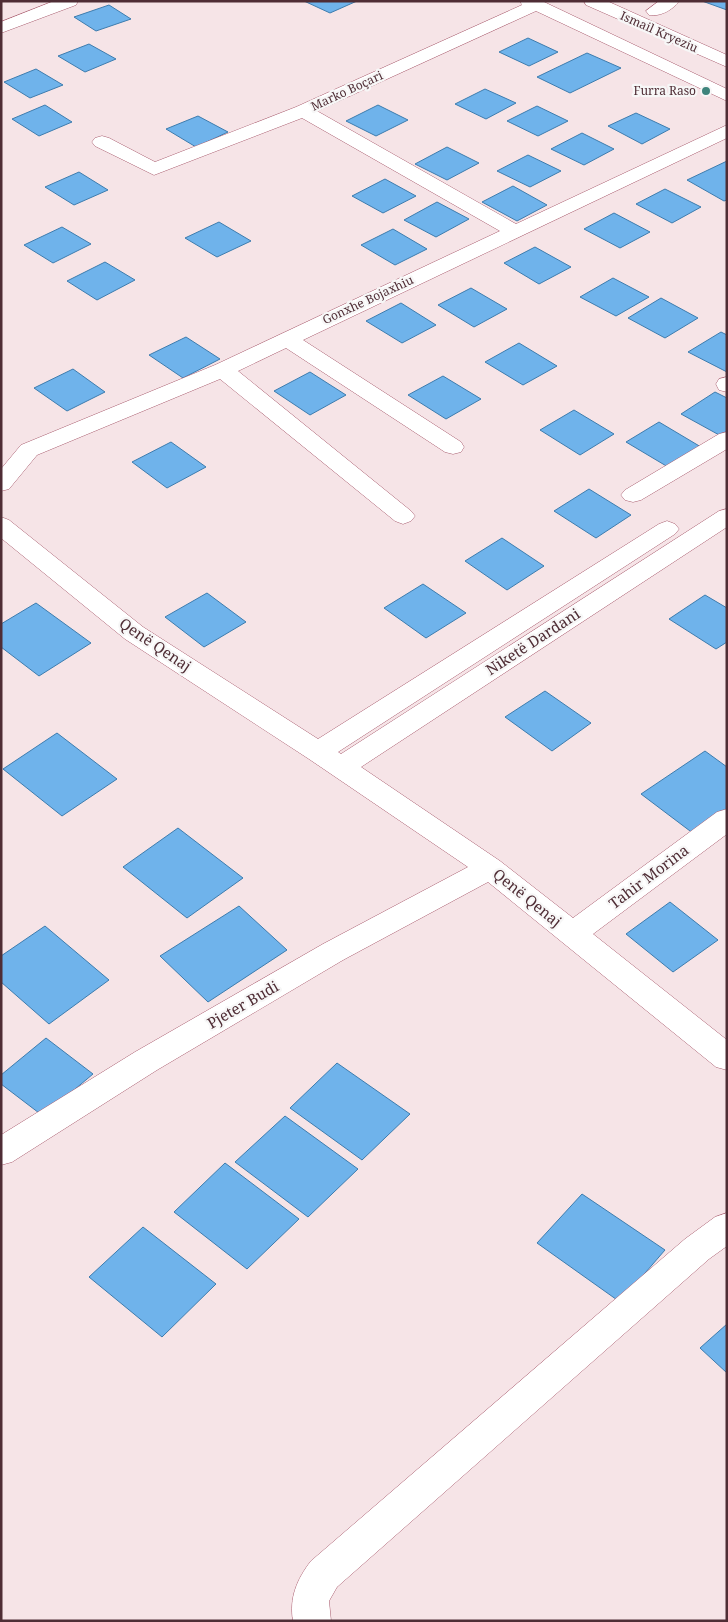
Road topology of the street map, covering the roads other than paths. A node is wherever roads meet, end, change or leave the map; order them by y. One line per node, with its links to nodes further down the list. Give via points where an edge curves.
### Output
1 (70, 1): 7 (street)
2 (532, 3): 6 (street); 10 (street, Marko Boçari)
3 (597, 3): 6 (street); 8 (street, Ismail Kryeziu)
4 (648, 8): 5 (street, Ismail Kryeziu)
5 (672, 10)
6 (567, 20): 9 (street)
7 (1, 28)
8 (727, 62)
9 (727, 96)
10 (303, 112): 12 (street, Marko Boçari, via 154,169); 13 (street)
11 (727, 131): 13 (street, Gonxhe Bojaxhiu)
12 (102, 142)
13 (514, 231): 14 (street, Gonxhe Bojaxhiu)
14 (287, 339): 15 (street, Gonxhe Bojaxhiu); 17 (street)
15 (223, 370): 18 (street, Gonxhe Bojaxhiu, via 29,450); 20 (street)
16 (727, 439): 19 (street)
17 (453, 447)
18 (1, 484)
19 (632, 495)
20 (403, 516)
21 (727, 516): 25 (street, Niketë Dardani)
22 (1, 524): 24 (street, Qenë Qenaj, via 134,633)
23 (667, 529): 24 (street)
24 (318, 752): 25 (street, Qenë Qenaj)
25 (340, 768): 27 (street, Qenë Qenaj)
26 (727, 819): 28 (street, Tahir Morina)
27 (490, 868): 28 (street, Qenë Qenaj); 30 (street, Pjeter Budi, via 333,952 146,1061)
28 (572, 934): 29 (street, Qenë Qenaj)
29 (727, 1058)
30 (1, 1152)
31 (727, 1227): 32 (street, via 697,1249 324,1574 313,1587 309,1604)
32 (312, 1621)

